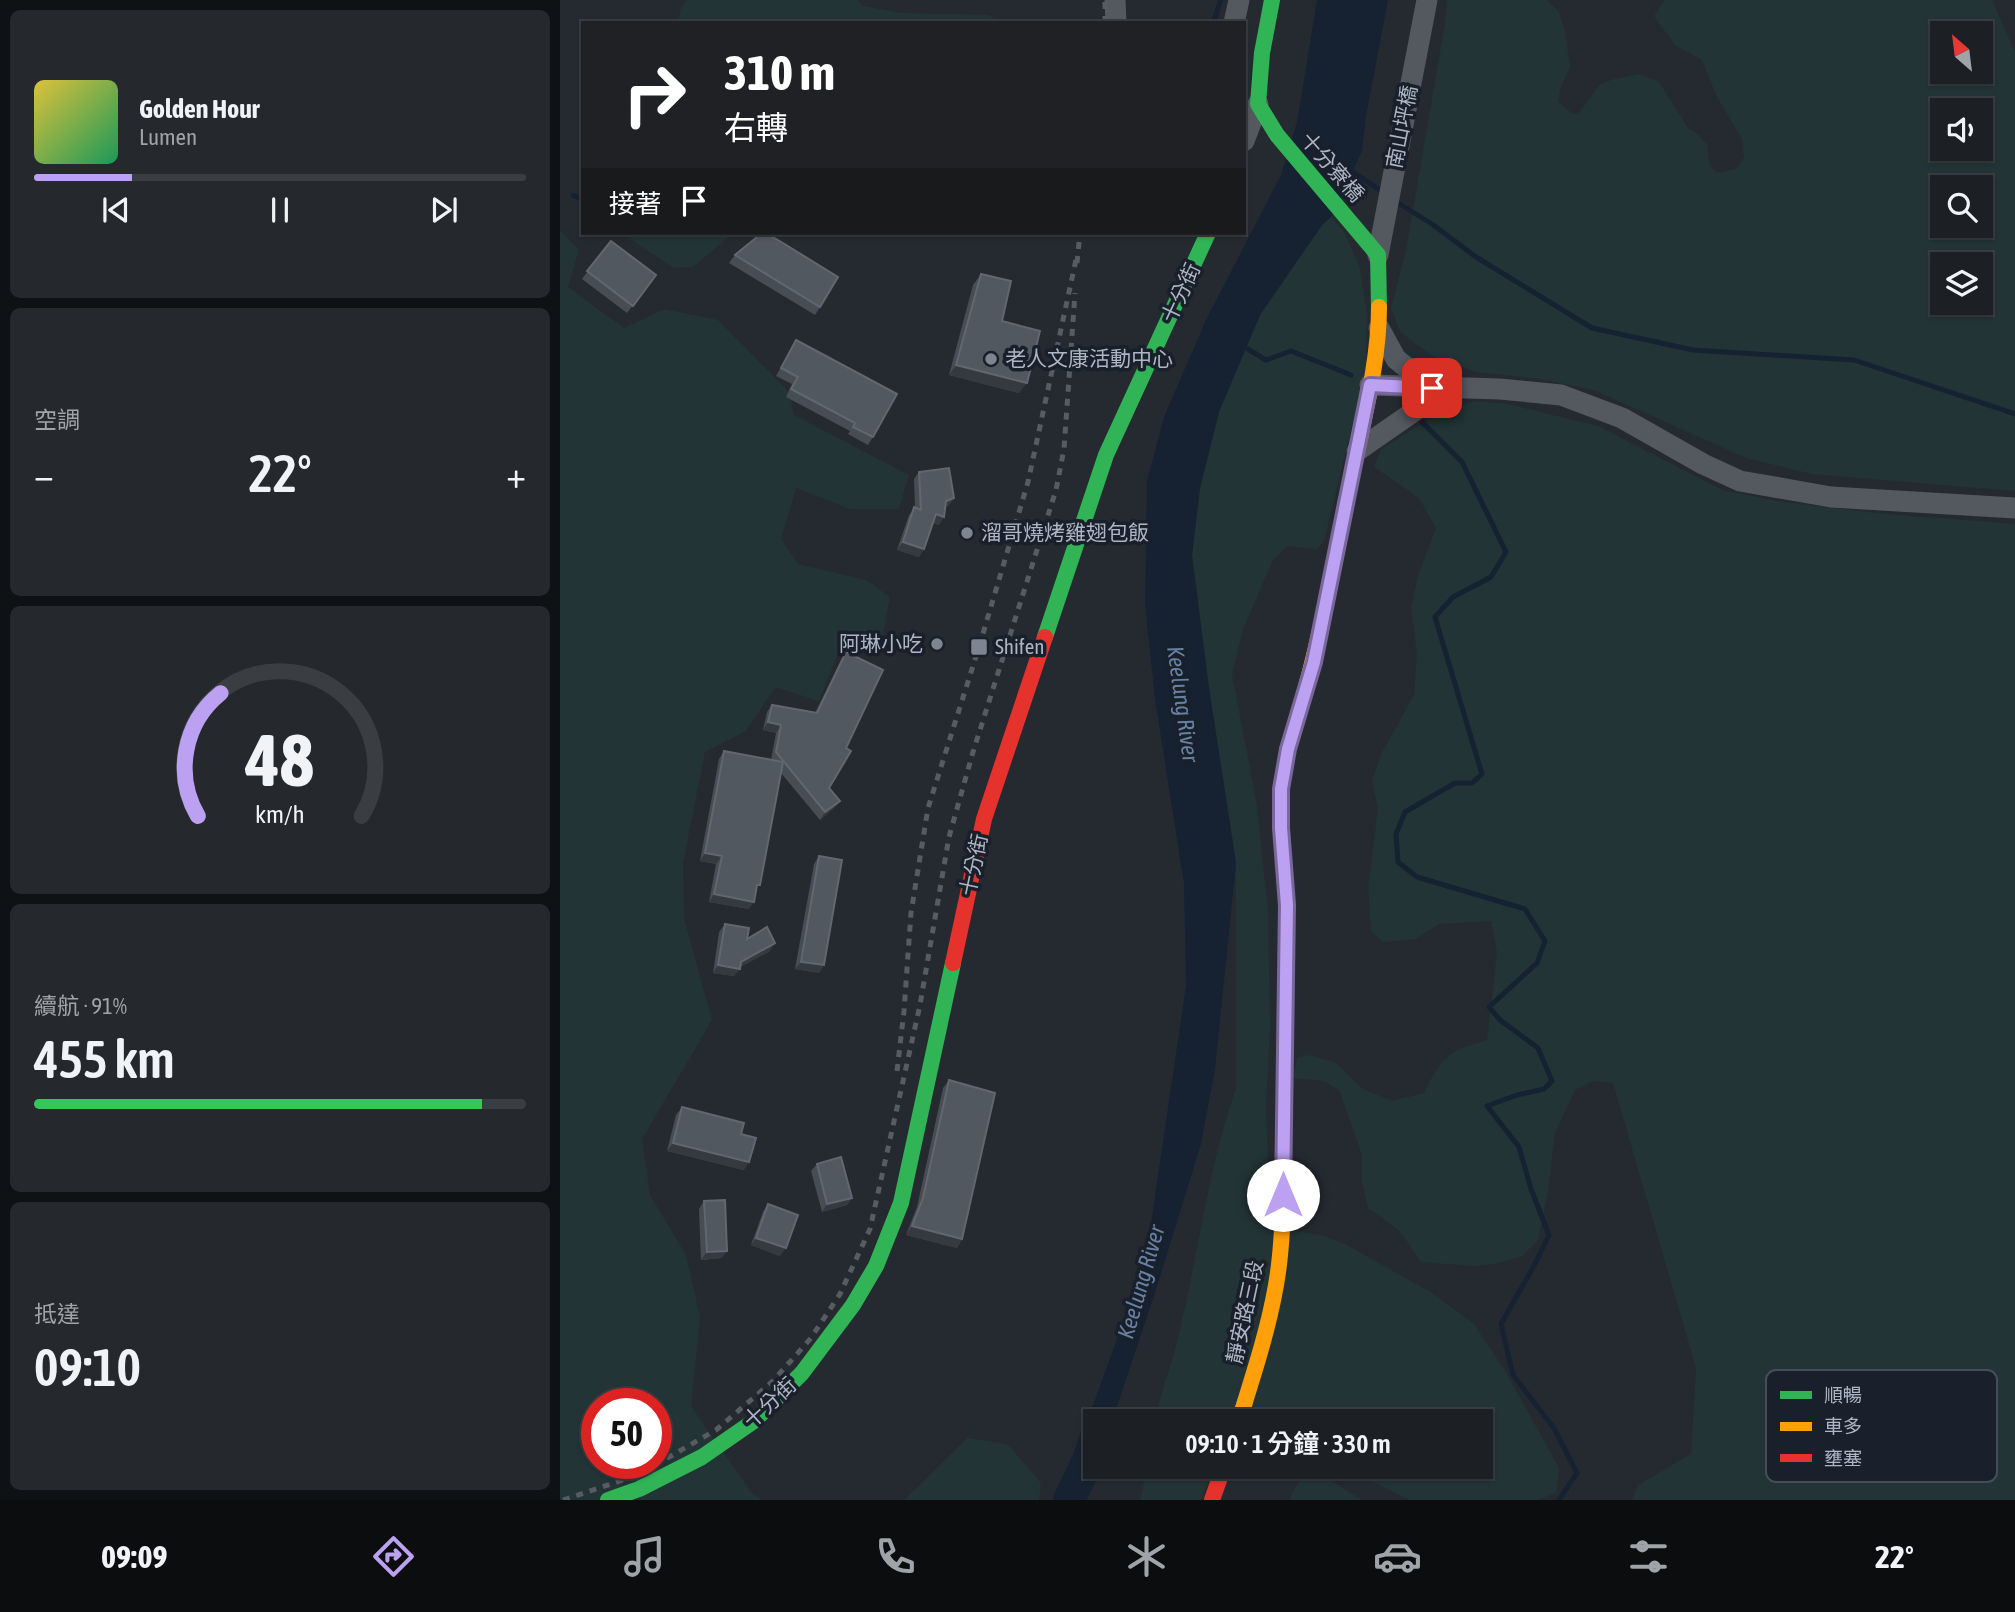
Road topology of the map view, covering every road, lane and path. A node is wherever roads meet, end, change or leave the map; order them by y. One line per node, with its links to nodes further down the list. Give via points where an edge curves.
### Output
1 (1115, 0): 5 (street)
2 (1239, 0): 6 (street)
3 (1272, 0): 7 (main road)
4 (1427, 0): 10 (street, 南山坪橋)
5 (1115, 21)
6 (1234, 21)
7 (1258, 104): 8 (street); 10 (main road, 十分寮橋, via 1276,135)
8 (1246, 136)
9 (1207, 235): 18 (main road, 十分街, via 1106,455 984,819 901,1203 876,1266 802,1373 754,1421 702,1457)
10 (1378, 255): 11 (main road, 靜安路三段)
11 (1379, 328): 12 (main road, 靜安路三段); 13 (street, via 1396,359)
12 (1370, 385): 13 (street); 14 (main road, 靜安路三段)
13 (1442, 388): 14 (street); 15 (street, via 1561,396 1622,418 1740,481 1831,497)
14 (1357, 451): 16 (main road, 靜安路三段, via 1314,662 1281,789 1287,905 1283,1220 1276,1286)
15 (2015, 508)
16 (1243, 1409)
17 (1219, 1479): 19 (main road)
18 (608, 1500)
19 (1212, 1500)

